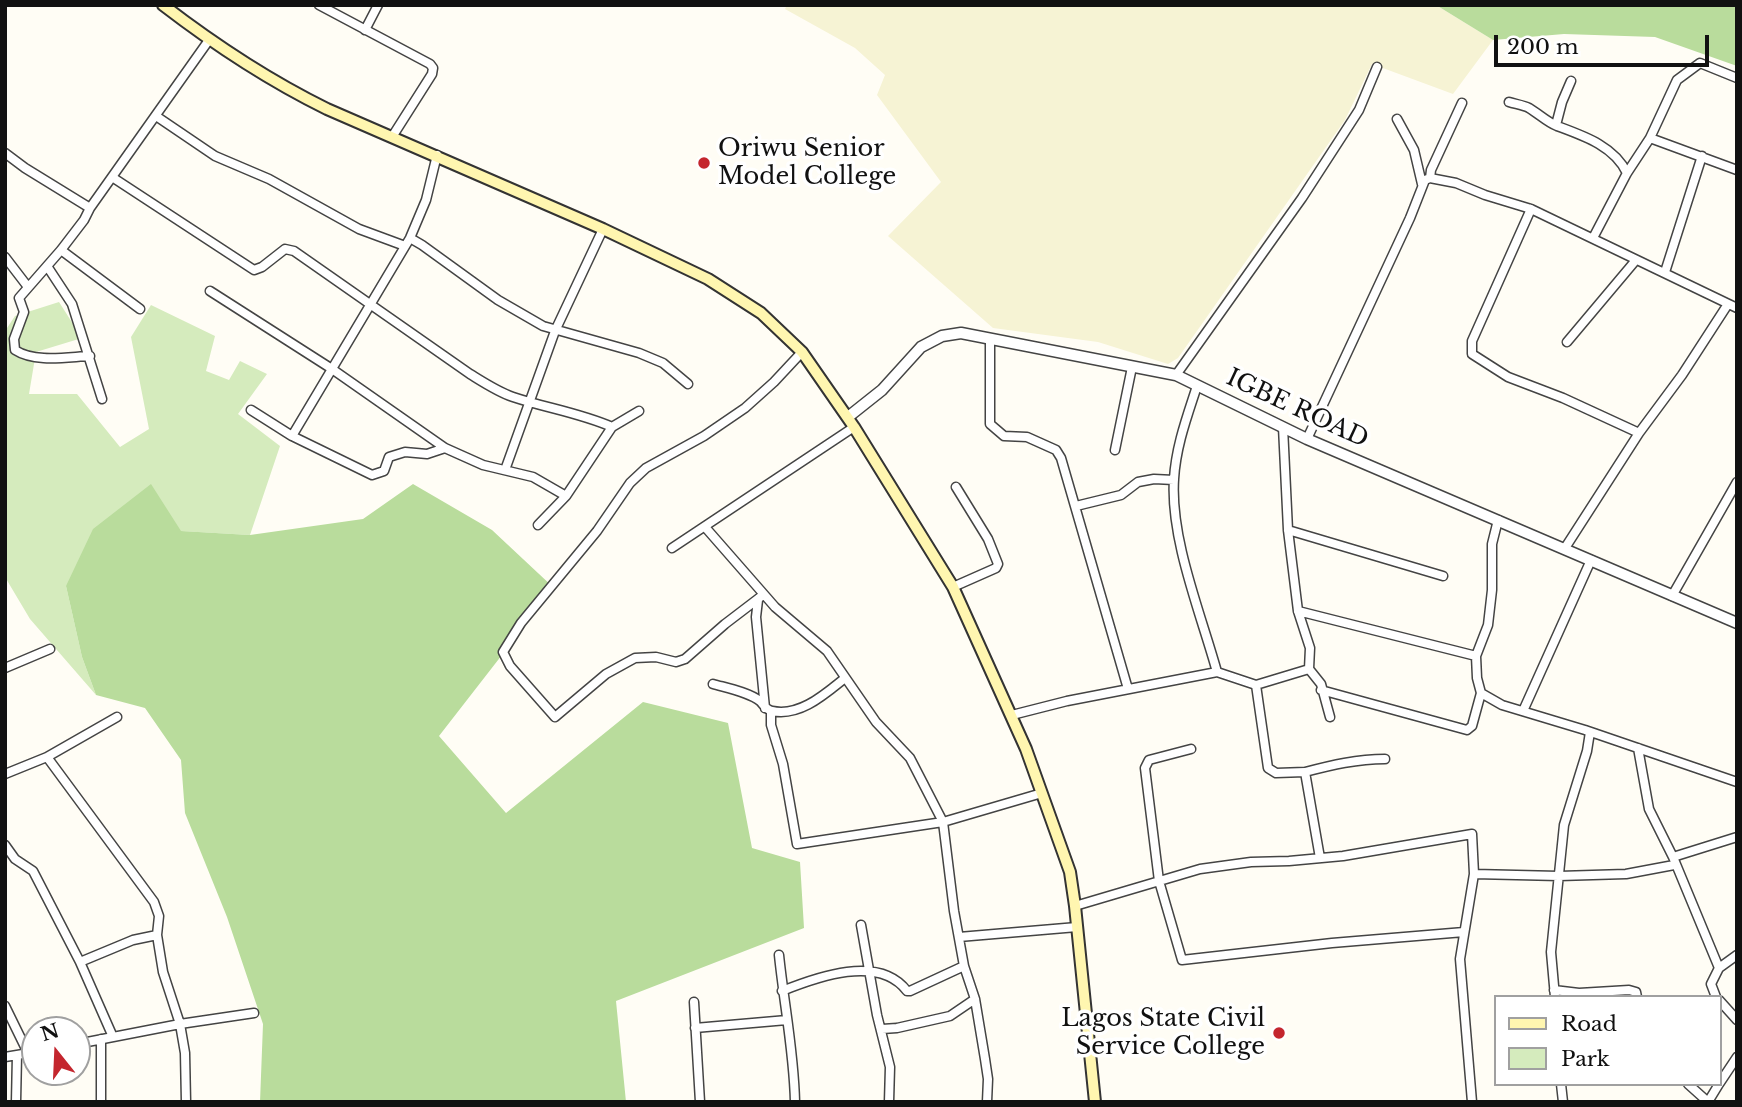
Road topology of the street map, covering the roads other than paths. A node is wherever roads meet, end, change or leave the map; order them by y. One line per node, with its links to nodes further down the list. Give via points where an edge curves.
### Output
1 (163, 5): 5 (main road)
2 (319, 5): 4 (street)
3 (378, 5): 4 (street)
4 (365, 30): 14 (street, via 433,68)
5 (209, 40): 11 (street); 14 (main road, via 282,87)
6 (1377, 67): 47 (street, via 1359,110 1302,198)
7 (1737, 78): 15 (street, via 1700,63 1681,76)
8 (1571, 81): 13 (street)
9 (1508, 102): 13 (street, via 1527,107)
10 (1462, 103): 22 (street)
11 (156, 116): 21 (street); 28 (street, via 215,156 269,179 359,229)
12 (1397, 119): 23 (street, via 1414,150)
13 (1556, 125): 20 (street, via 1612,153)
14 (392, 137): 17 (main road)
15 (1650, 138): 18 (street); 20 (street)
16 (5, 153): 24 (street)
17 (437, 155): 26 (main road); 28 (street, via 426,200)
18 (1702, 156): 19 (street); 33 (street)
19 (1737, 170)
20 (1627, 173): 27 (street)
21 (112, 177): 24 (street); 36 (street, via 254,270 289,249)
22 (1430, 177): 23 (street); 25 (street)
23 (1423, 185): 60 (street)
24 (90, 208): 29 (street)
25 (1531, 209): 27 (street); 58 (street, via 1471,344 1472,354 1507,377)
26 (603, 229): 39 (street); 43 (main road, via 733,293)
27 (1593, 238): 31 (street)
28 (407, 242): 36 (street); 39 (street, via 422,245 508,307)
29 (61, 250): 32 (street); 38 (street)
30 (5, 257): 34 (street)
31 (1636, 260): 33 (street); 41 (street)
32 (47, 266): 34 (street); 44 (street, via 72,304)
33 (1665, 272): 37 (street)
34 (28, 287): 42 (street, via 19,298 24,312)
35 (210, 291): 46 (street)
36 (370, 303): 46 (street); 51 (street, via 481,381)
37 (1733, 306): 58 (street)
38 (140, 309)
39 (555, 331): 48 (street, via 639,353 663,363); 51 (street)
40 (990, 339): 45 (street, IGBE ROAD); 54 (street, IGBE ROAD, via 961,333 930,340 882,390); 68 (street, via 990,424 1004,436 1027,437 1056,450)
41 (1567, 342)
42 (9, 348): 44 (street, via 30,356)
43 (802, 352): 54 (main road); 79 (street, via 745,408 646,468 630,483 503,652 555,716 606,674 635,658 682,661)
44 (90, 356): 50 (street)
45 (1132, 367): 47 (street, IGBE ROAD); 62 (street)
46 (332, 369): 59 (street); 61 (street)
47 (1176, 374): 49 (street, IGBE ROAD)
48 (688, 384)
49 (1197, 386): 57 (street, IGBE ROAD); 64 (street, via 1179,440)
50 (102, 399)
51 (530, 402): 55 (street); 63 (street)
52 (251, 410): 59 (street)
53 (639, 411): 55 (street)
54 (848, 417): 56 (main road)
55 (612, 426): 67 (street)
56 (854, 427): 71 (street); 77 (main road)
57 (1283, 427): 60 (street, IGBE ROAD); 72 (street)
58 (1639, 433): 74 (street)
59 (292, 436): 61 (street, via 372,475 384,471 395,453 427,454)
60 (1307, 439): 69 (street, IGBE ROAD)
61 (445, 449): 63 (street)
62 (1115, 450)
63 (505, 470): 67 (street, via 533,477)
64 (1174, 480): 68 (street, via 1138,482 1121,495); 86 (street, via 1183,555)
65 (1737, 482): 78 (street)
66 (956, 487): 77 (street, via 998,564)
67 (566, 496): 70 (street)
68 (1076, 506): 90 (street)
69 (1498, 520): 74 (street, IGBE ROAD); 83 (street, via 1492,544 1488,625)
70 (538, 524)
71 (705, 527): 73 (street); 79 (street)
72 (1288, 530): 76 (street); 80 (street)
73 (672, 548)
74 (1565, 548): 75 (street, IGBE ROAD)
75 (1591, 560): 78 (street, IGBE ROAD); 94 (street)
76 (1443, 576)
77 (953, 587): 95 (main road)
78 (1672, 596): 81 (street, IGBE ROAD)
79 (761, 597): 87 (street, via 827,650); 93 (street, via 756,617)
80 (1298, 611): 83 (street); 85 (street, via 1310,648)
81 (1737, 623)
82 (50, 649): 84 (street)
83 (1476, 656): 92 (street)
84 (5, 668)
85 (1309, 669): 89 (street); 91 (street)
86 (1217, 672): 89 (street); 90 (street)
87 (845, 678): 93 (street, via 802,708); 107 (street, via 876,722 910,758)
88 (713, 684): 93 (street, via 759,700)
89 (1256, 685): 103 (street, via 1268,768)
90 (1128, 689): 95 (street)
91 (1321, 690): 92 (street, via 1467,730); 97 (street)
92 (1481, 693): 94 (street)
93 (768, 709): 107 (street, via 797,844)
94 (1523, 711): 98 (street)
95 (1012, 715): 106 (main road)
96 (117, 717): 101 (street)
97 (1331, 717)
98 (1590, 732): 99 (street); 113 (street, via 1564,825)
99 (1639, 748): 105 (street); 111 (street, via 1649,809)
100 (1191, 749): 114 (street, via 1146,763)
101 (47, 757): 104 (street); 119 (street, via 154,902 159,916)
102 (1385, 758): 103 (street, via 1339,762)
103 (1306, 772): 110 (street)
104 (5, 774)
105 (1737, 782)
106 (1042, 793): 107 (street); 115 (main road, via 1070,872)
107 (943, 822): 120 (street)
108 (1737, 837): 111 (street)
109 (5, 845): 123 (street, via 33,871)
110 (1320, 858): 112 (street, via 1466,833 1473,837); 114 (street, via 1200,869)
111 (1673, 861): 113 (street, via 1626,874); 125 (street)
112 (1474, 874): 113 (street); 118 (street)
113 (1559, 876): 128 (street, via 1551,952)
114 (1159, 881): 115 (street); 118 (street, via 1182,960)
115 (1076, 906): 117 (main road)
116 (861, 925): 126 (street)
117 (1077, 927): 120 (street); 159 (main road)
118 (1464, 932): 160 (street, via 1460,959)
119 (157, 935): 123 (street); 138 (street)
120 (959, 937): 124 (street)
121 (779, 955): 127 (street)
122 (1737, 955): 125 (street)
123 (80, 961): 142 (street)
124 (964, 966): 126 (street, via 910,991 900,982); 131 (street)
125 (1719, 968): 130 (street, via 1712,984)
126 (869, 971): 127 (street, via 842,971); 140 (street)
127 (782, 991): 136 (street)
128 (1554, 993): 129 (street, via 1629,990)
129 (1637, 995)
130 (1716, 995)
131 (975, 999): 140 (street, via 950,1016); 158 (street, via 988,1079)
132 (694, 1002): 139 (street)
133 (1721, 1002): 137 (street)
134 (5, 1006): 141 (street)
135 (254, 1013): 138 (street)
136 (787, 1020): 139 (street); 156 (street)
137 (1737, 1020)
138 (180, 1024): 142 (street); 154 (street)
139 (695, 1028): 155 (street)
140 (882, 1029): 157 (street, via 890,1067)
141 (21, 1034)
142 (113, 1037): 143 (street)
143 (101, 1039): 144 (street); 153 (street)
144 (91, 1041)
145 (21, 1054): 146 (street)
146 (17, 1055): 148 (street); 152 (street)
147 (1737, 1057): 149 (street)
148 (5, 1058)
149 (1721, 1081)
150 (1690, 1086): 161 (street)
151 (1718, 1086): 161 (street)
152 (16, 1102)
153 (101, 1102)
154 (186, 1102)
155 (700, 1102)
156 (795, 1102)
157 (889, 1102)
158 (987, 1102)
159 (1095, 1102)
160 (1472, 1102)
161 (1708, 1102)

